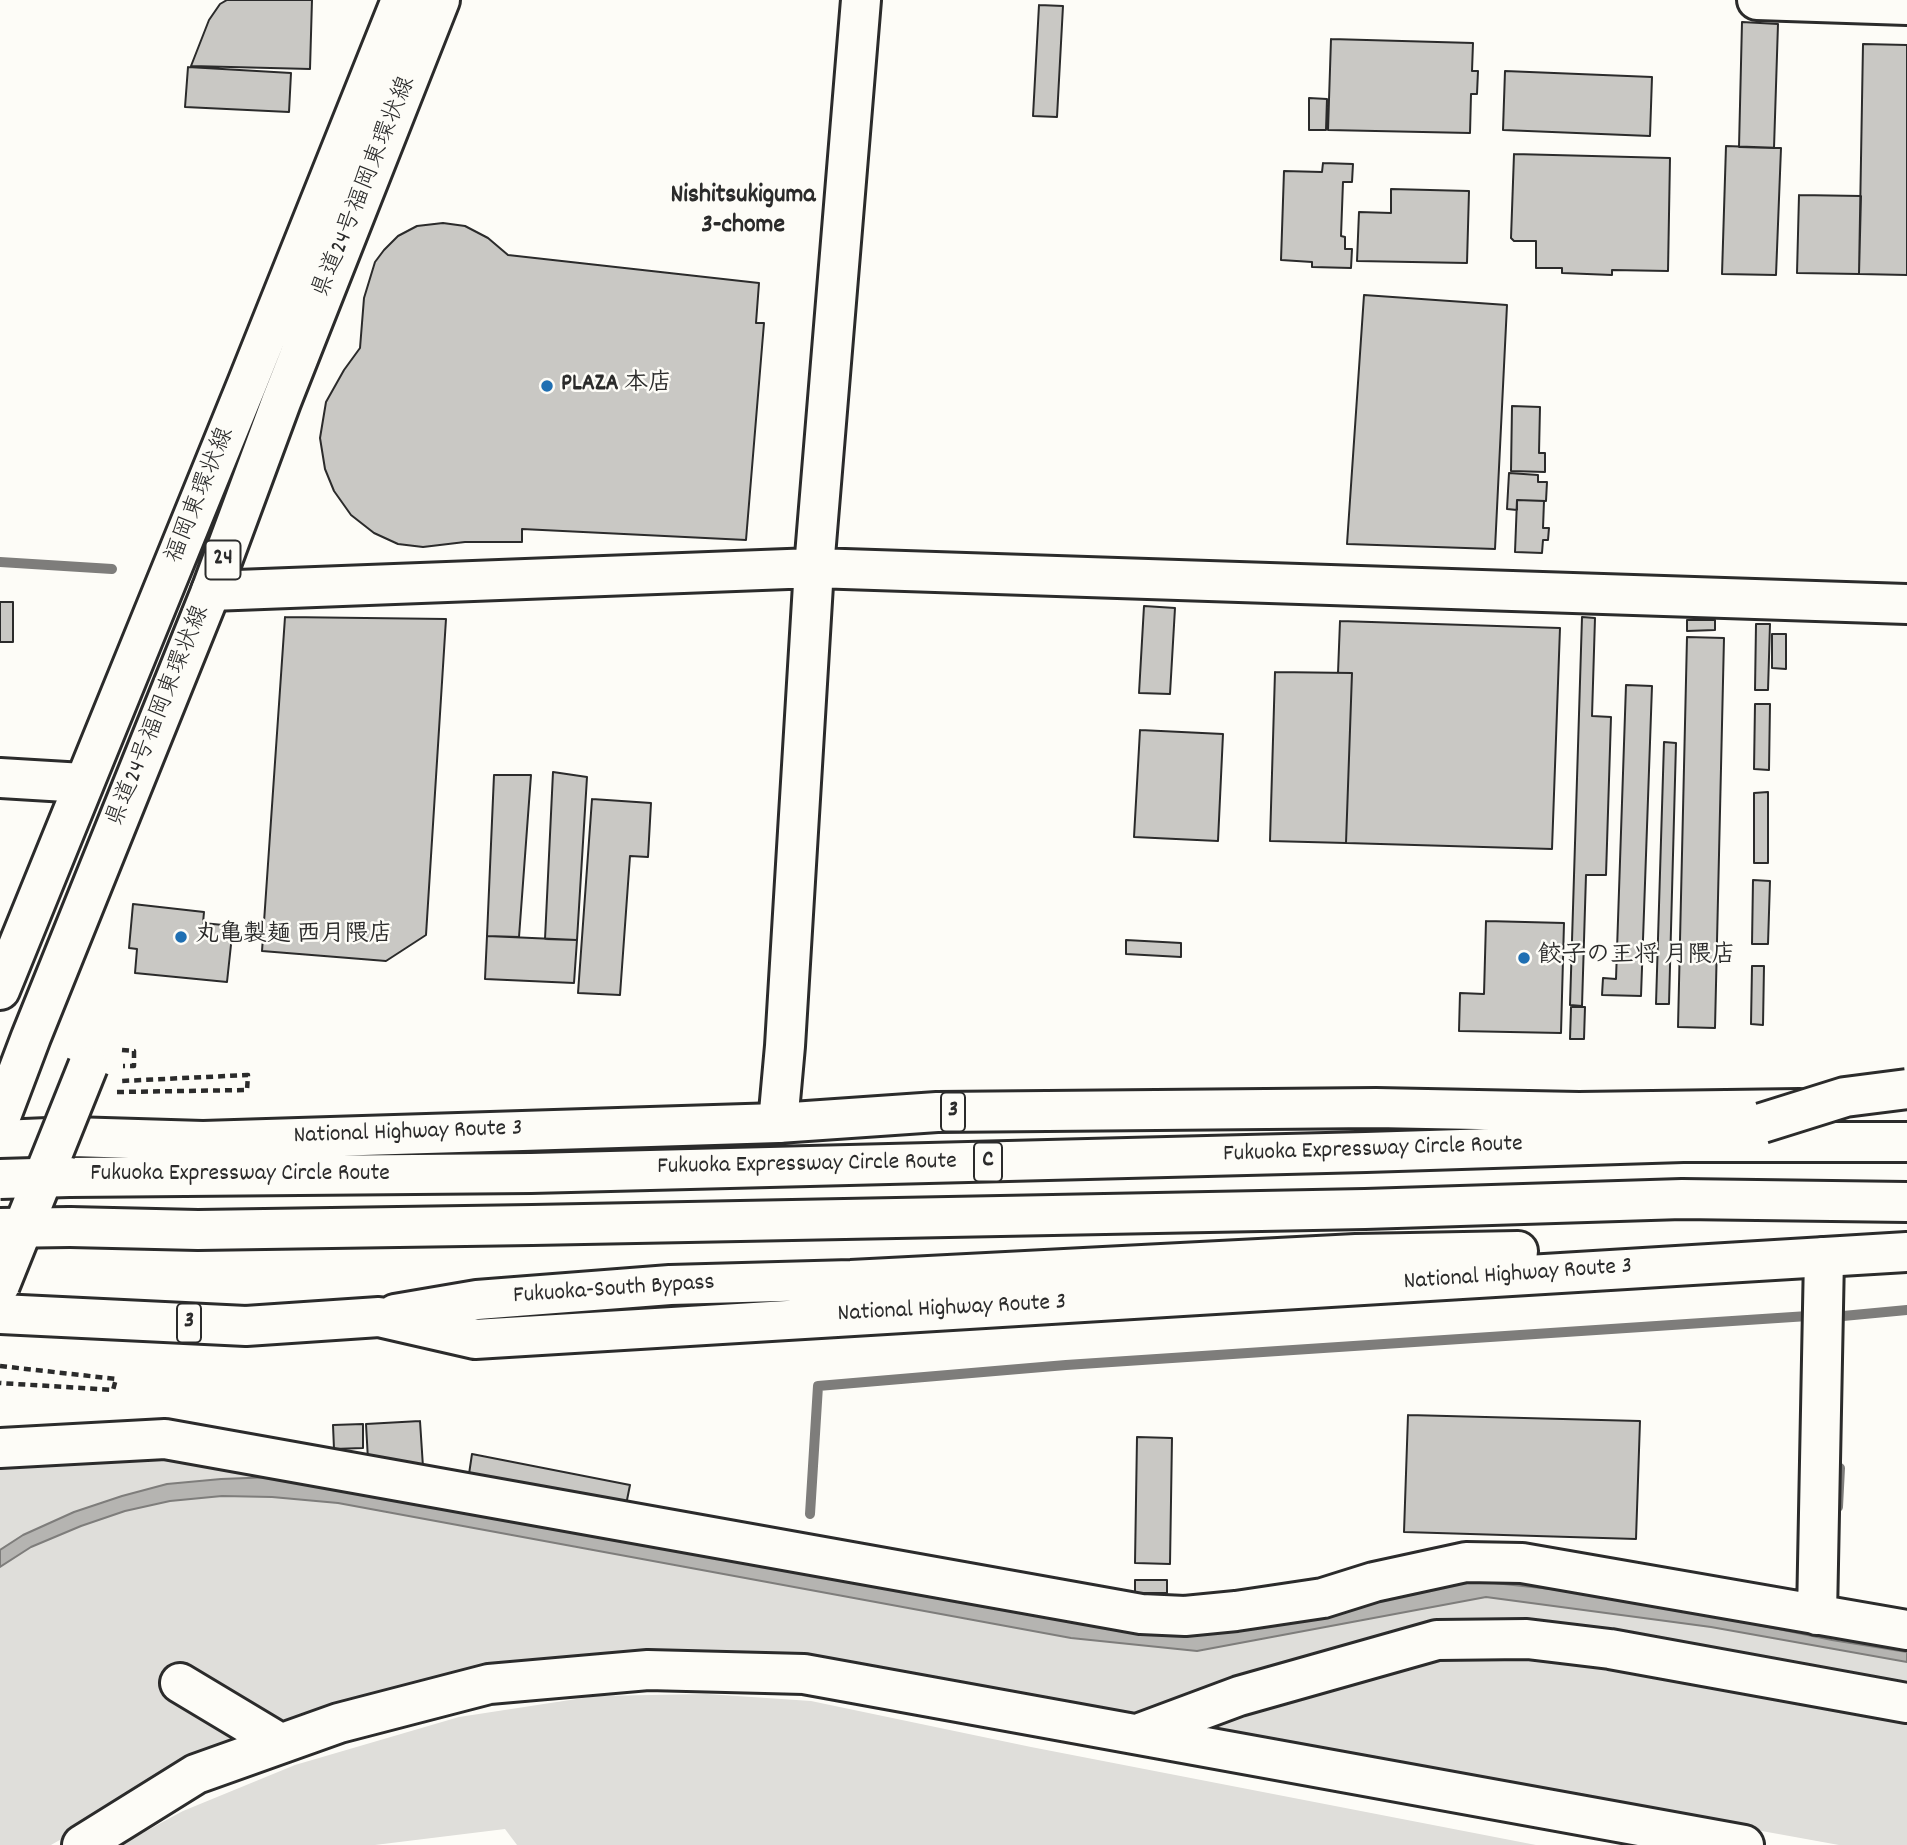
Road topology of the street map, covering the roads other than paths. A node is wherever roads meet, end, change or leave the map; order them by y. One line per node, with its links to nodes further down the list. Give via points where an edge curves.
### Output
1 (401, 0): 10 (main road, 福岡東環状線 / 24)
2 (440, 0): 7 (main road, 県道24号福岡東環状線 / 24)
3 (861, 0): 6 (main road)
4 (1758, 0): 5 (main road)
5 (1907, 5)
6 (814, 568): 7 (main road); 8 (main road); 16 (main road)
7 (211, 591): 15 (main road, 県道24号福岡東環状線 / 24)
8 (1907, 604)
9 (0, 778): 10 (main road)
10 (83, 783): 11 (main road, 福岡東環状線 / 24)
11 (0, 990)
12 (94, 1080): 27 (main road, bridge)
13 (1907, 1088): 17 (main road, bridge, via 1845,1097)
14 (1907, 1105): 16 (main road, National Highway Route 3 / 3, via 1579,1112 1376,1108 937,1112); 17 (main road, bridge)
15 (0, 1119)
16 (778, 1123): 19 (main road, National Highway Route 3 / 3)
17 (1762, 1123): 19 (main road, 3, via 1684,1132 1354,1149 854,1143 516,1154)
18 (0, 1140): 19 (main road, National Highway Route 3 / 3, via 72,1136)
19 (203, 1141)
20 (1907, 1142): 21 (main road, Fukuoka Expressway Circle Route / C, bridge, via 1683,1142 531,1173)
21 (0, 1179)
22 (1907, 1202): 23 (main road, C, bridge, via 1682,1199 532,1225)
23 (0, 1228)
24 (1907, 1238): 29 (main road, Fukuoka-South Bypass / 3, via 1816,1245 1356,1254 670,1285 477,1300)
25 (1907, 1252): 26 (main road, National Highway Route 3 / 3)
26 (1824, 1257): 29 (main road, National Highway Route 3 / 3, via 475,1339); 31 (main road)
27 (0, 1285)
28 (0, 1314): 29 (main road, National Highway Route 3 / 3, via 246,1326)
29 (379, 1317)
30 (0, 1448): 31 (main road, via 165,1439 1141,1614 1185,1616 1323,1598 1466,1562 1522,1563)
31 (1817, 1615): 32 (main road)
32 (1907, 1630)
33 (180, 1683): 36 (main road)
34 (1907, 1703): 35 (main road, via 1610,1649 1527,1639 1437,1640 1239,1696)
35 (1137, 1734): 36 (main road, via 804,1674 648,1670 489,1684); 38 (main road)
36 (280, 1743): 37 (main road, via 196,1774)
37 (82, 1845)
38 (1744, 1845)

